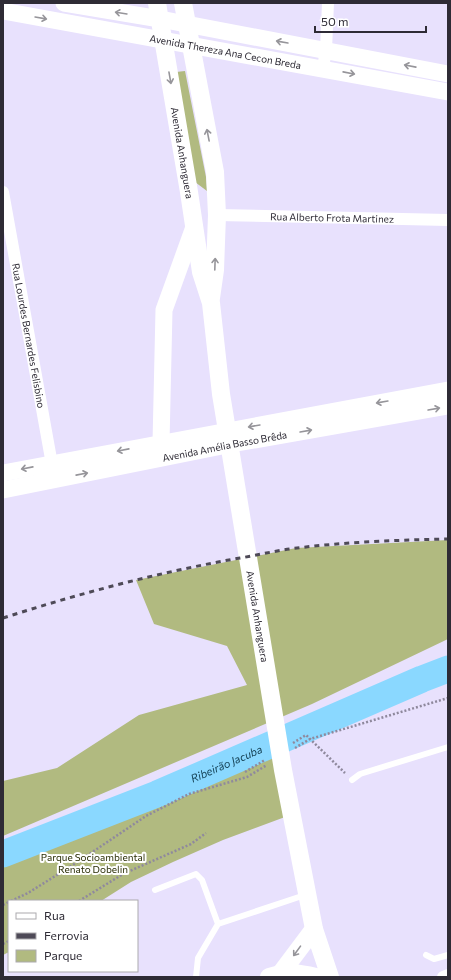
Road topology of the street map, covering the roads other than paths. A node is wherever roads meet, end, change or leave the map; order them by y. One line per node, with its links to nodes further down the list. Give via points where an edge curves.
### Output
1 (64, 3): 5 (street, Avenida Thereza Ana Cecon Breda, one-way to 1)
2 (183, 3): 6 (main road, Avenida Anhanguera)
3 (328, 3): 9 (street)
4 (3, 11): 7 (street, Avenida Thereza Ana Cecon Breda, one-way to 7)
5 (158, 11): 6 (street, Avenida Thereza Ana Cecon Breda); 7 (main road, Avenida Anhanguera)
6 (186, 24): 8 (main road, Avenida Anhanguera); 9 (street, Avenida Thereza Ana Cecon Breda, one-way to 6)
7 (163, 40): 8 (street, Avenida Thereza Ana Cecon Breda); 15 (main road, Avenida Anhanguera, one-way to 15)
8 (190, 45): 10 (street, Avenida Thereza Ana Cecon Breda); 13 (main road, Avenida Anhanguera, one-way to 8)
9 (326, 50): 10 (street); 11 (street, Avenida Thereza Ana Cecon Breda, one-way to 9)
10 (323, 68): 12 (street, Avenida Thereza Ana Cecon Breda, one-way to 12)
11 (448, 74)
12 (448, 92)
13 (217, 190): 15 (main road); 16 (main road, Avenida Anhanguera)
14 (3, 192): 26 (street, Rua Lourdes Bernardes Felisbino)
15 (189, 192): 18 (main road, Avenida Anhanguera)
16 (217, 215): 17 (street, Rua Alberto Frota Martinez); 21 (main road, Avenida Anhanguera, one-way to 16)
17 (448, 220)
18 (194, 227): 19 (main road, Avenida Anhanguera); 20 (street)
19 (201, 272): 20 (street); 21 (main road, Avenida Anhanguera)
20 (174, 281): 24 (street, via 164,310)
21 (211, 303): 31 (main road, Avenida Anhanguera, via 221,394 277,766)
22 (448, 390): 24 (street, Avenida Amélia Basso Brêda, one-way to 24)
23 (448, 406): 26 (street, Avenida Amélia Basso Brêda, one-way to 23, via 237,444)
24 (161, 443): 26 (street, Avenida Amélia Basso Brêda, one-way to 26)
25 (3, 472): 26 (street, Avenida Amélia Basso Brêda, one-way to 25)
26 (53, 472): 27 (street, Avenida Amélia Basso Brêda)
27 (3, 490)
28 (448, 747): 29 (lane, via 360,774)
29 (352, 780)
30 (155, 890): 32 (lane, via 196,874 202,880)
31 (307, 894): 32 (lane); 33 (main road, Avenida Anhanguera)
32 (218, 924): 37 (lane, via 198,958)
33 (314, 929): 36 (main road, one-way to 36); 39 (main road, Avenida Anhanguera)
34 (426, 955): 35 (lane, via 434,959)
35 (448, 955)
36 (275, 975): 38 (main road, via 301,973)
37 (196, 977)
38 (316, 977)
39 (330, 977)

